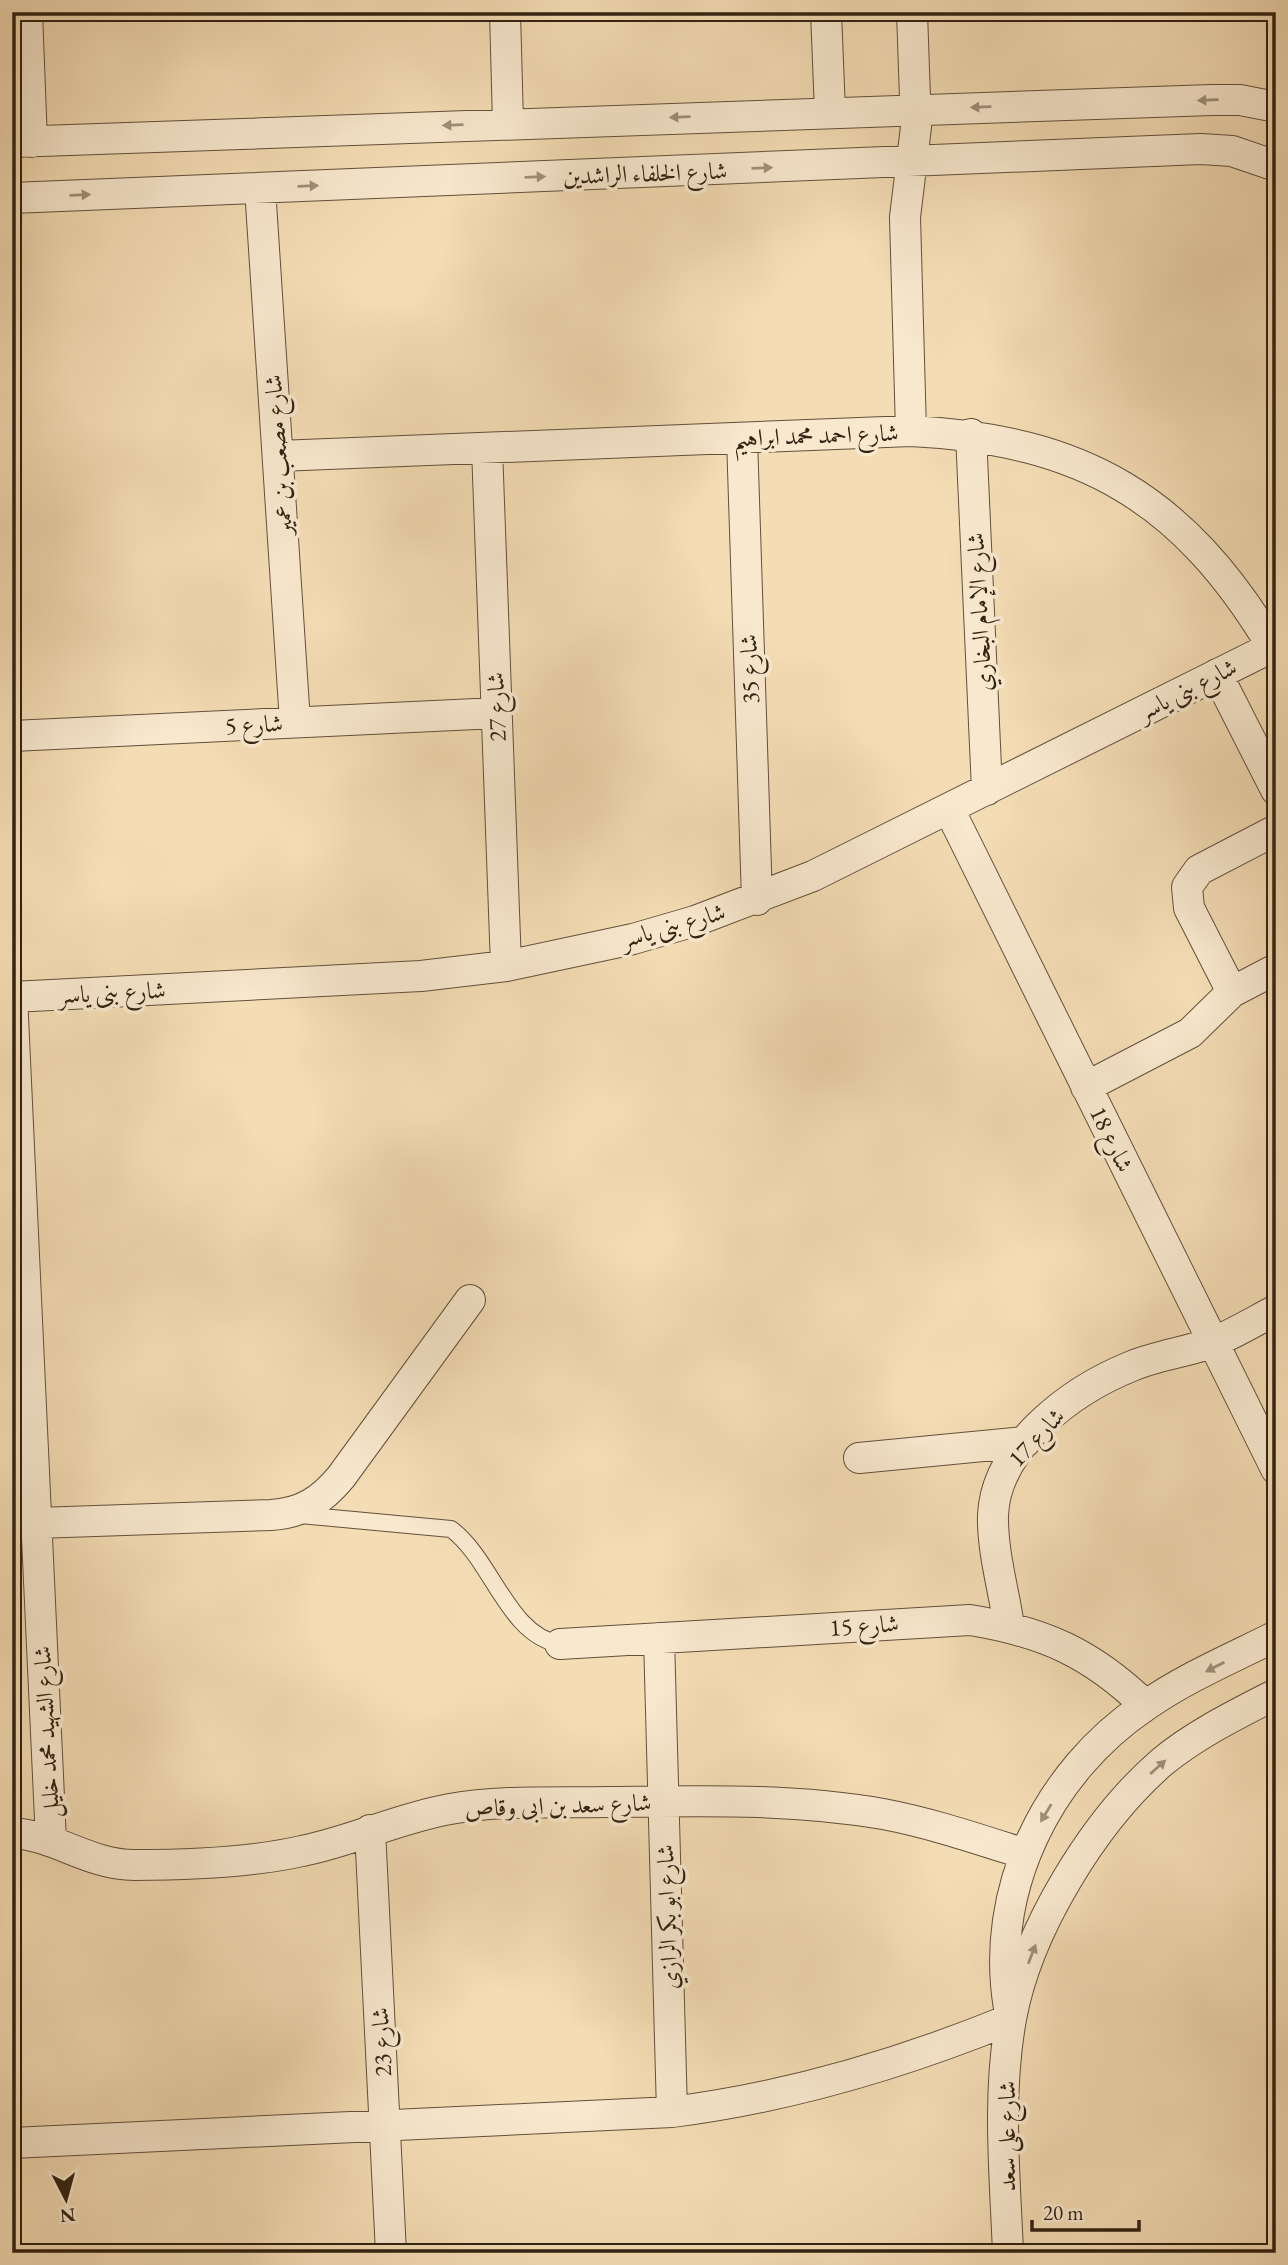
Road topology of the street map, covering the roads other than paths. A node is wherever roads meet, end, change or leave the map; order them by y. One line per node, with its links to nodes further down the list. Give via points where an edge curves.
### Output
1 (27, 12): 9 (street)
2 (505, 12): 8 (street)
3 (826, 12): 7 (street)
4 (912, 12): 6 (street)
5 (1276, 107): 6 (street, one-way to 6, via 1240,100)
6 (916, 109): 7 (street); 10 (street)
7 (830, 113): 8 (street, one-way to 8)
8 (508, 122): 9 (street, one-way to 9)
9 (22, 142)
10 (914, 162): 11 (street, شارع الخلفاء الراشدين, via 1201,149 1232,151); 12 (street, شارع الخلفاء الراشدين, one-way to 10); 14 (street, via 905,217)
11 (1276, 166)
12 (260, 188): 13 (street, شارع الخلفاء الراشدين, one-way to 12); 18 (street, شارع مصعب بن عمير)
13 (12, 198)
14 (911, 431): 15 (street, شارع احمد محمد ابراهيم); 16 (street, شارع احمد محمد ابراهيم)
15 (971, 434): 19 (street, شارع احمد محمد ابراهيم, via 1025,445 1126,487 1170,519 1210,557); 24 (street, شارع الإمام البخاري)
16 (742, 438): 17 (street, شارع احمد محمد ابراهيم); 28 (street, شارع 35)
17 (487, 448): 18 (street, شارع احمد محمد ابراهيم); 21 (street, شارع 27)
18 (278, 456): 22 (street, شارع مصعب بن عمير)
19 (1274, 645): 20 (street, شارع بنى ياسر)
20 (1217, 674): 24 (street, شارع بنى ياسر); 25 (street)
21 (496, 713): 22 (street, شارع 5); 29 (street, شارع 27)
22 (295, 722): 23 (street, شارع 5)
23 (12, 736)
24 (987, 790): 26 (street, شارع بنى ياسر)
25 (1276, 790)
26 (949, 809): 28 (street, شارع بنى ياسر); 33 (street, شارع 18)
27 (1276, 830): 31 (street, via 1199,870 1187,887 1189,908)
28 (757, 900): 29 (street, شارع بنى ياسر, via 633,939)
29 (506, 966): 32 (street, شارع بنى ياسر, via 421,976)
30 (1276, 969): 31 (street)
31 (1232, 992): 33 (street, via 1190,1033)
32 (12, 996): 34 (street, شارع الشهيد محمد خليل)
33 (1086, 1087): 37 (street, شارع 18)
34 (16, 1145): 38 (street, شارع الشهيد محمد خليل)
35 (470, 1300): 42 (street, via 330,1490 318,1501)
36 (1276, 1310): 37 (street, شارع 17)
37 (1212, 1342): 39 (street, شارع 17, via 1140,1363 1101,1381 1056,1412); 41 (street, شارع 18)
38 (22, 1408): 43 (street, شارع الشهيد محمد خليل)
39 (1025, 1442): 40 (street); 44 (street, شارع 17, via 1007,1464 993,1517)
40 (859, 1458)
41 (1276, 1469)
42 (288, 1514): 43 (street); 47 (lane, via 451,1529 470,1545 528,1630)
43 (37, 1523): 53 (street, شارع الشهيد محمد خليل)
44 (1010, 1626): 46 (street, شارع 15, via 930,1620); 49 (street, شارع 15, via 1084,1655)
45 (1276, 1636): 49 (street, one-way to 49)
46 (659, 1638): 47 (street, شارع 15); 50 (street, شارع ابو بكر الرازي)
47 (560, 1644)
48 (1276, 1694): 55 (street, one-way to 48, via 1051,1910 1096,1833 1127,1795 1164,1761)
49 (1145, 1705): 54 (street, one-way to 54, via 1114,1728 1062,1786)
50 (664, 1801): 51 (street, شارع سعد بن ابى وقاص, via 479,1805); 54 (street, شارع سعد بن ابى وقاص, via 750,1800 884,1814); 56 (street, شارع ابو بكر الرازي)
51 (370, 1830): 53 (street, شارع سعد بن ابى وقاص, via 268,1857 134,1865 90,1859); 57 (street, شارع 23)
52 (12, 1833): 53 (street, شارع سعد بن ابى وقاص)
53 (51, 1841)
54 (1025, 1854): 55 (street, via 1007,1919 1004,1954)
55 (1011, 2019): 56 (street, via 845,2077 730,2104); 60 (street, شارع على سعد, via 1004,2111)
56 (672, 2112): 57 (street)
57 (385, 2126): 58 (street); 59 (street, شارع 23)
58 (12, 2143)
59 (391, 2253)
60 (1008, 2253)

